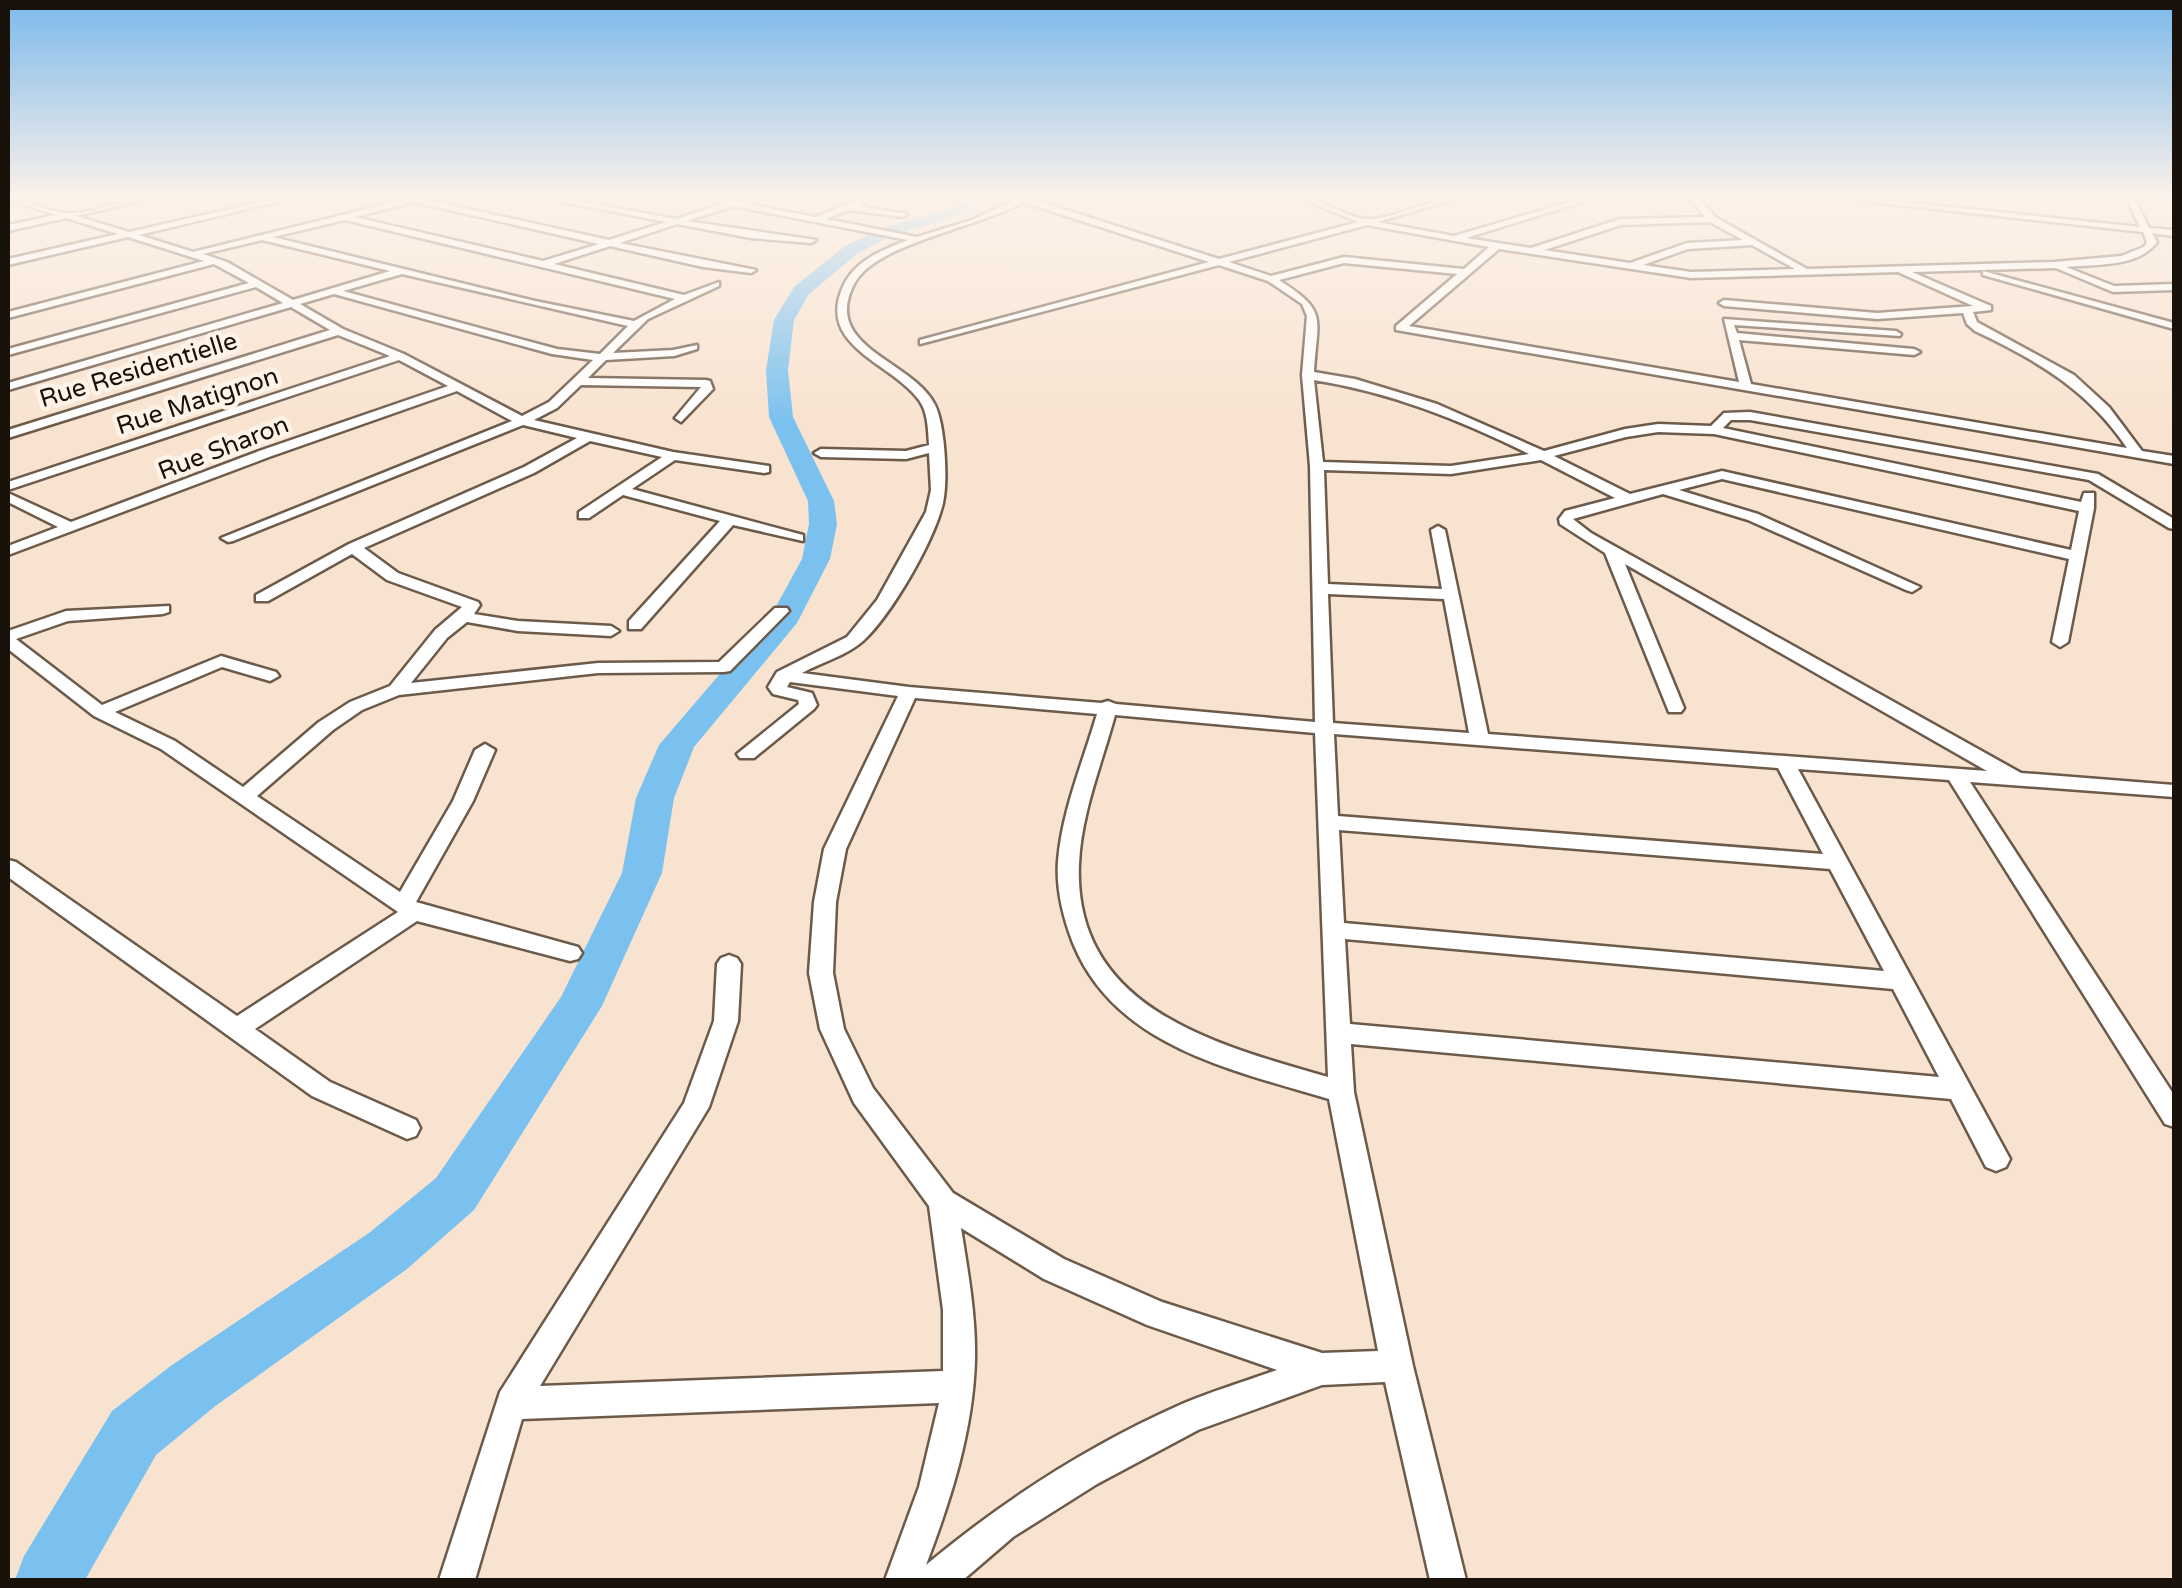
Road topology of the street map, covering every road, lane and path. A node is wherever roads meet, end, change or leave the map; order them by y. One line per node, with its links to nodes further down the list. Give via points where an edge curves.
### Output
1 (166, 274): 26 (street)
2 (241, 274): 18 (street)
3 (395, 274): 21 (street)
4 (411, 274): 28 (street)
5 (585, 274): 22 (street)
6 (857, 274): 49 (street, via 842,296 849,337 924,397)
7 (1175, 274): 33 (street)
8 (1257, 274): 17 (street)
9 (1289, 274): 17 (street)
10 (1464, 274): 42 (street, via 1400,328)
11 (1695, 274): 16 (street)
12 (1758, 274): 16 (street)
13 (1907, 274): 25 (street, via 1986,308)
14 (1989, 274): 29 (street)
15 (2077, 274): 20 (street, via 2113,288)
16 (1716, 276): 24 (street)
17 (1270, 279): 39 (street, via 1306,302 1312,316)
18 (260, 284): 23 (street); 35 (street)
19 (716, 284): 22 (street)
20 (2174, 287)
21 (332, 292): 23 (street); 38 (street, via 556,352)
22 (685, 298): 28 (street)
23 (295, 303): 30 (street); 41 (street)
24 (1724, 304): 25 (street, via 1877,316); 27 (street)
25 (1967, 311): 52 (street, via 1978,329 2046,362 2098,399)
26 (8, 315)
27 (1728, 321): 31 (street); 32 (street)
28 (634, 324): 38 (street)
29 (2174, 326)
30 (339, 330): 37 (street); 47 (street, Rue Residentielle)
31 (1896, 334)
32 (1732, 336): 36 (street); 42 (street)
33 (924, 342)
34 (693, 347): 38 (street)
35 (8, 352)
36 (1914, 352)
37 (400, 356): 43 (street); 59 (street, Rue Matignon)
38 (599, 357): 40 (street)
39 (1308, 375): 54 (street, via 1406,396); 56 (street)
40 (579, 381): 44 (street, via 706,384); 45 (street)
41 (8, 387)
42 (1746, 387): 50 (street)
43 (455, 388): 45 (street); 68 (street, Rue Sharon)
44 (681, 418)
45 (522, 421): 48 (street); 70 (street)
46 (1714, 430): 54 (street, via 1658,428); 58 (street, via 1728,416 1750,416); 64 (street)
47 (8, 434)
48 (587, 437): 53 (street); 72 (street, via 529,470)
49 (935, 447): 51 (street, via 906,455); 88 (street, via 933,512 866,631)
50 (2099, 447): 52 (street); 58 (street)
51 (822, 453)
52 (2138, 454): 55 (street)
53 (673, 456): 57 (street); 60 (street)
54 (1541, 456): 56 (street, via 1451,470); 63 (street)
55 (2174, 460)
56 (1317, 466): 77 (street)
57 (764, 469)
58 (2093, 476): 64 (street); 67 (street)
59 (8, 486)
60 (623, 489): 65 (street); 66 (street)
61 (1666, 491): 63 (street); 75 (street, via 1722,475); 76 (street, via 1753,517)
62 (8, 496): 68 (street)
63 (1628, 499): 74 (street, via 1566,519)
64 (2087, 508): 75 (street)
65 (584, 515)
66 (729, 520): 71 (street); 83 (street)
67 (2174, 525)
68 (70, 527): 73 (street, Rue Sharon)
69 (1438, 530): 78 (street)
70 (228, 538)
71 (798, 538)
72 (354, 547): 79 (street); 82 (street, via 383,572 472,605)
73 (8, 551)
74 (1612, 551): 92 (street); 100 (street)
75 (2077, 556): 86 (street)
76 (1912, 587)
77 (1321, 589): 78 (street); 94 (street)
78 (1451, 594): 95 (street)
79 (262, 598)
80 (163, 609): 85 (street, via 66,616)
81 (781, 611): 89 (street, via 724,668 598,668)
82 (464, 616): 84 (street); 89 (street)
83 (635, 625)
84 (611, 632)
85 (8, 638): 93 (street)
86 (2060, 642)
87 (270, 676): 93 (street, via 221,660)
88 (783, 676): 90 (street); 97 (street, via 779,690 806,697 808,705)
89 (396, 690): 102 (street, via 326,726)
90 (909, 692): 91 (street); 118 (street, via 835,849 821,973 832,1029 863,1095)
91 (1108, 706): 94 (street); 114 (street, via 1068,857 1084,951 1112,994 1156,1029)
92 (1675, 708)
93 (100, 712): 102 (street, via 168,745)
94 (1324, 728): 95 (street); 103 (street)
95 (1480, 740): 98 (street)
96 (485, 750): 106 (street)
97 (747, 754)
98 (1786, 765): 99 (street); 104 (street)
99 (1957, 777): 100 (street); 115 (street)
100 (2020, 781): 101 (street)
101 (2174, 791)
102 (245, 796): 106 (street)
103 (1328, 822): 104 (street); 107 (street)
104 (1838, 862): 110 (street)
105 (8, 867): 111 (street)
106 (408, 909): 108 (street); 111 (street)
107 (1334, 930): 110 (street); 112 (street)
108 (570, 953)
109 (730, 964): 122 (street, via 726,1021 696,1107)
110 (1901, 982): 113 (street)
111 (238, 1028): 116 (street, via 321,1090)
112 (1338, 1033): 113 (street); 114 (street)
113 (1958, 1089): 117 (street)
114 (1341, 1092): 119 (street)
115 (2174, 1116)
116 (406, 1128)
117 (1996, 1159)
118 (943, 1202): 120 (street, via 1054,1269 1123,1300); 121 (street, via 960,1326)
119 (1397, 1366): 120 (street); 126 (street)
120 (1322, 1369): 125 (street, via 1190,1417 1085,1472 1001,1525)
121 (958, 1386): 122 (street); 124 (street, via 933,1502)
122 (510, 1404): 123 (street)
123 (457, 1580)
124 (903, 1580)
125 (936, 1580)
126 (1448, 1580)

